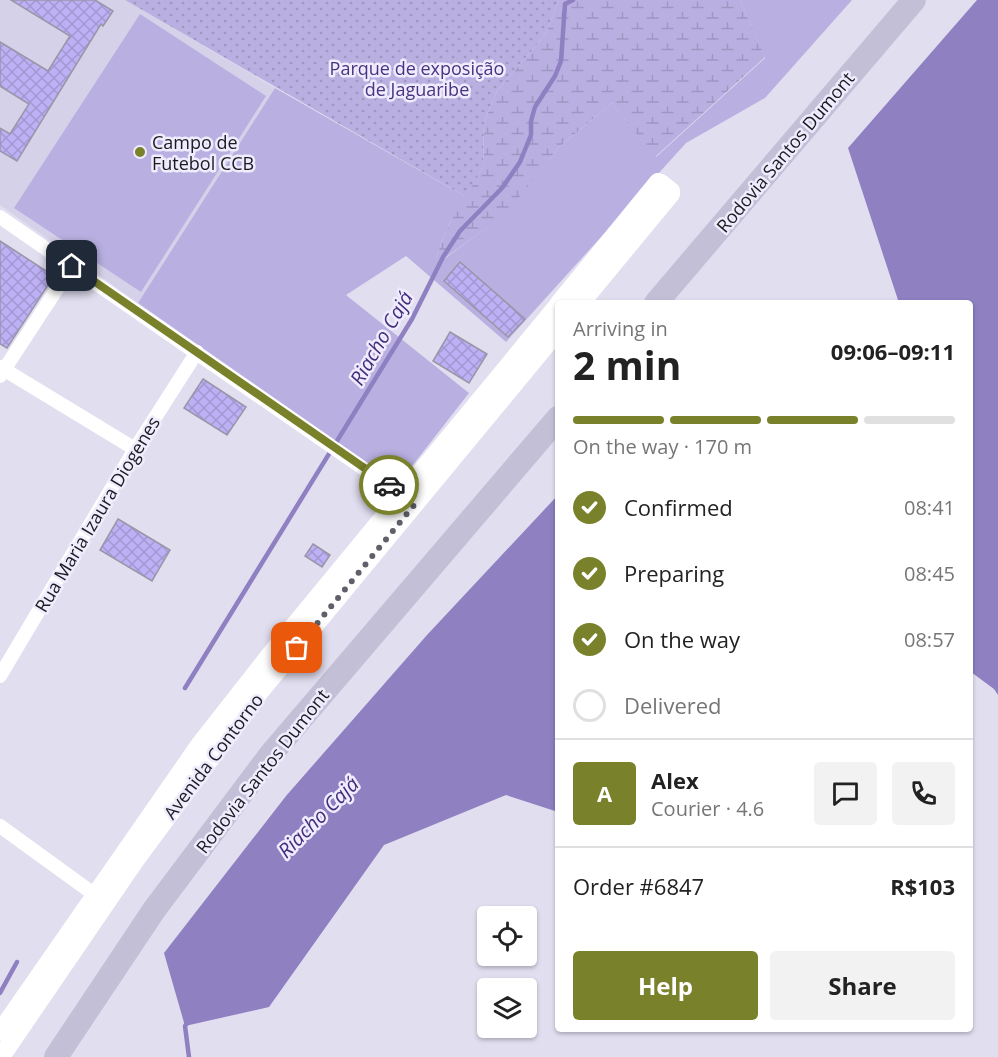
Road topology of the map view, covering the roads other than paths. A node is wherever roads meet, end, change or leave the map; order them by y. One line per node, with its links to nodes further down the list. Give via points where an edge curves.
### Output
1 (914, 0): 6 (highway, Rodovia Santos Dumont)
2 (0, 218): 3 (street)
3 (72, 266): 9 (street); 10 (street)
4 (562, 300): 5 (street, via 658,182 671,190)
5 (583, 300)
6 (659, 300)
7 (555, 314): 8 (street)
8 (546, 337): 13 (street)
9 (196, 352): 12 (street, Rua Maria Izaura Diogenes); 13 (street)
10 (1, 371): 12 (street)
11 (555, 422): 19 (highway, Rodovia Santos Dumont, via 271,754 154,910)
12 (135, 448): 14 (street, Rua Maria Izaura Diogenes)
13 (409, 500): 16 (street, via 218,720)
14 (0, 676)
15 (0, 826): 16 (street)
16 (100, 898): 17 (street); 18 (street)
17 (0, 1032)
18 (1, 1057)
19 (56, 1057)

